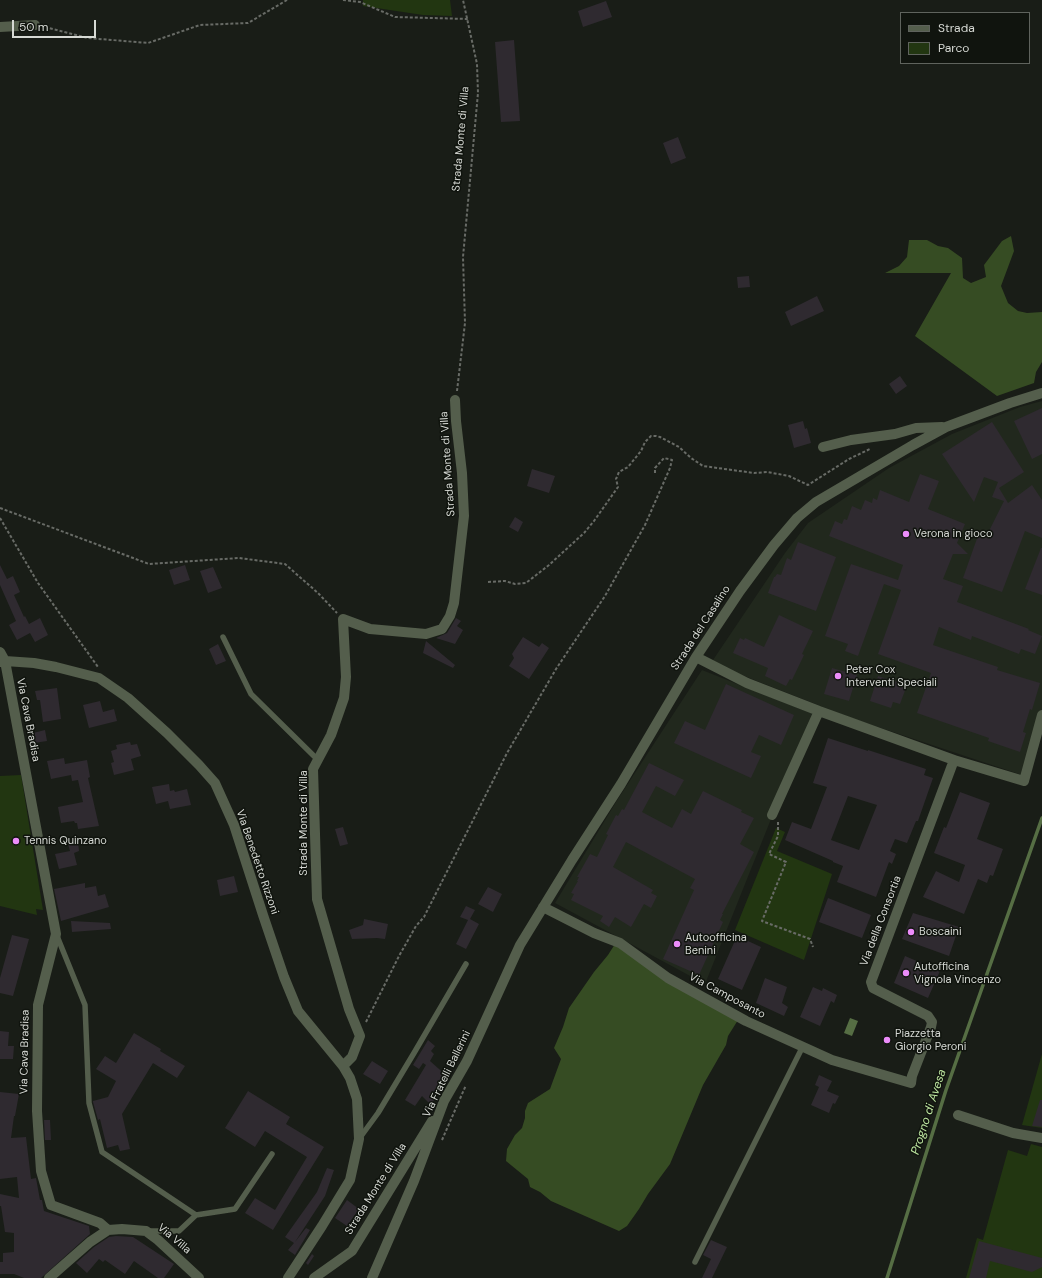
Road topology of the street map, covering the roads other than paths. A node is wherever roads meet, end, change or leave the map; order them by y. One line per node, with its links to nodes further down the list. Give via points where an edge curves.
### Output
1 (36, 25): 2 (street)
2 (0, 27)
3 (1042, 393): 5 (street, Strada del Casalino)
4 (455, 400): 13 (street, Strada Monte di Villa, via 464,516 454,603 450,616 442,629 426,634 370,629 343,619 346,677 344,698 332,734)
5 (946, 427): 6 (street, Strada del Casalino, via 916,428); 9 (street, Strada del Casalino, via 833,491 797,518 740,591)
6 (824, 447)
7 (223, 638): 13 (lane, via 251,694)
8 (0, 652): 10 (street, Via Cava Bradisa)
9 (696, 657): 11 (street, via 746,683); 16 (street, Strada del Casalino, via 621,784)
10 (2, 662): 17 (street, Via Cava Bradisa); 20 (street, Via Benedetto Rizzoni, via 34,663 99,678 128,698 199,765 215,784 234,825 284,977 298,1011)
11 (819, 711): 14 (street); 15 (street)
12 (1042, 715): 14 (street, via 1024,781)
13 (318, 760): 20 (street, Strada Monte di Villa, via 314,769 317,899 349,1009 360,1036 352,1057)
14 (954, 760): 21 (street, Via della Consortia, via 871,982 873,988 928,1016 932,1022)
15 (772, 815)
16 (543, 907): 19 (street, Via Camposanto, via 620,943 668,978 746,1021); 22 (street, Via Fratelli Ballerini, via 520,945 467,1061)
17 (56, 934): 27 (lane, via 85,1004 89,1103 102,1152); 28 (street, Via Cava Bradisa, via 38,1005 37,1111 41,1172 51,1205 100,1223)
18 (466, 964): 25 (lane, via 378,1113)
19 (803, 1046): 21 (street, Via Camposanto, via 832,1060); 30 (lane)
20 (343, 1066): 25 (street, via 357,1100)
21 (911, 1083)
22 (444, 1101): 34 (street, Strada Monte di Villa, via 352,1251); 35 (street, Via Fratelli Ballerini, via 414,1181)
23 (958, 1115): 24 (street, via 1013,1133)
24 (1042, 1138)
25 (359, 1139): 33 (street, via 350,1180)
26 (272, 1154): 27 (lane, via 234,1209)
27 (196, 1215): 29 (lane, via 179,1231)
28 (108, 1230): 29 (street, Via Villa); 31 (street, via 90,1242)
29 (146, 1231): 32 (street, Via Villa)
30 (695, 1262)
31 (49, 1278)
32 (199, 1278)
33 (288, 1278)
34 (314, 1278)
35 (372, 1278)

